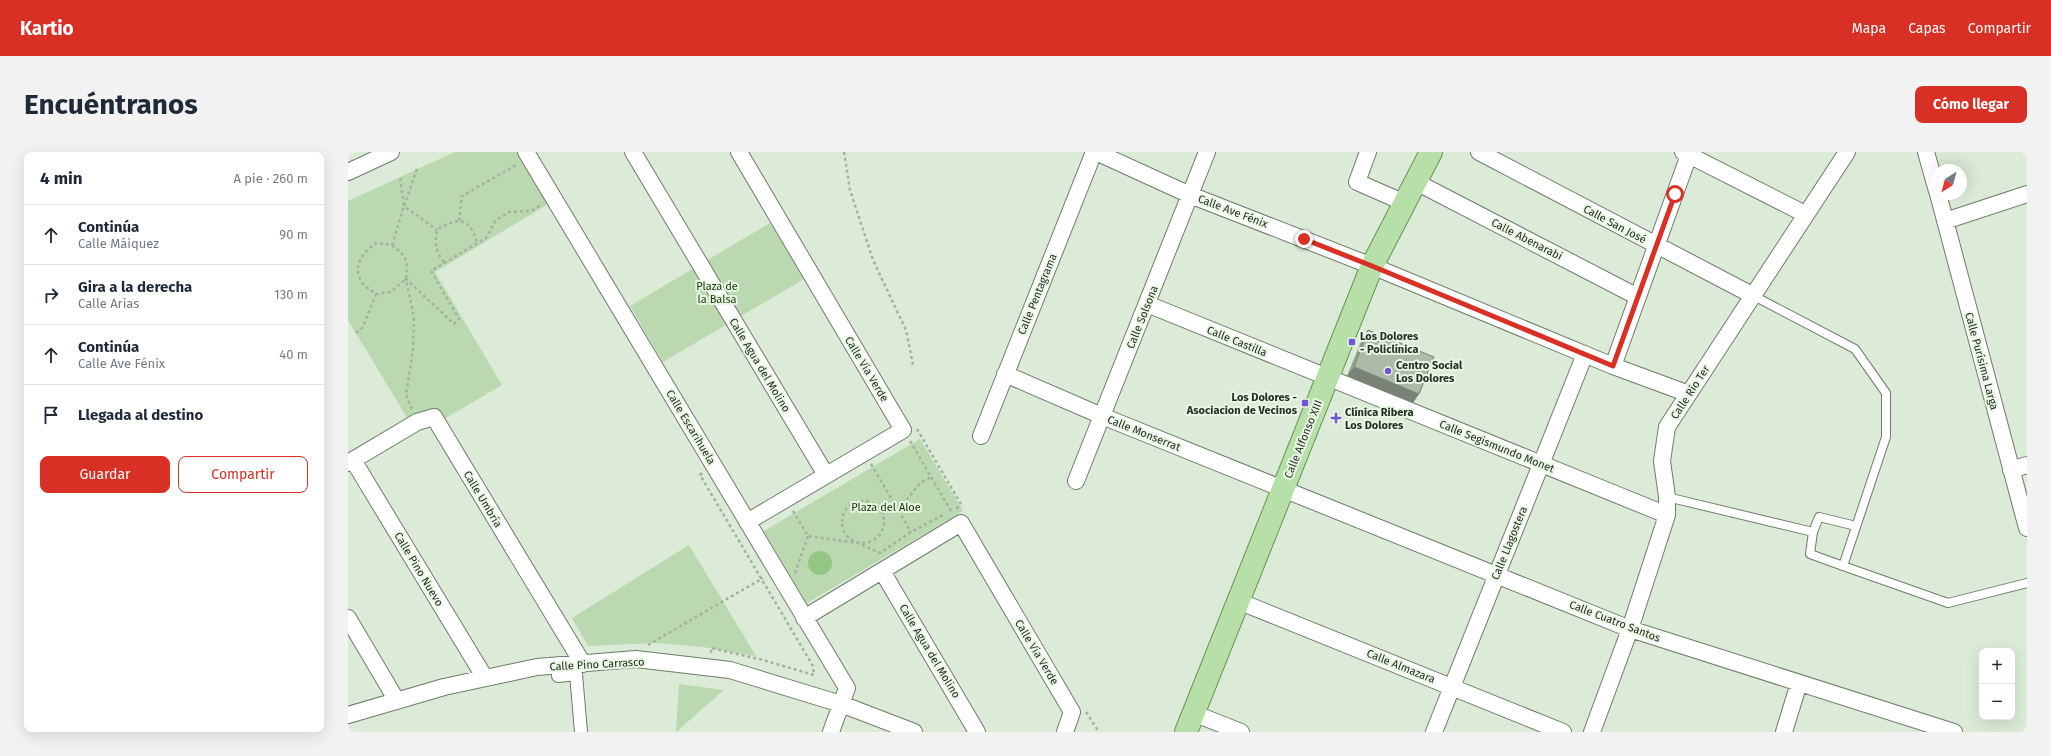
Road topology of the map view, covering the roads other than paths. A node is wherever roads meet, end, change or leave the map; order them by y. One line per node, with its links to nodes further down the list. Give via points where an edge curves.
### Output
1 (391, 152): 14 (street)
2 (633, 152): 38 (street, Calle Agua del Molino)
3 (739, 152): 38 (street, Calle Vía Verde, via 903,430 869,461)
4 (1095, 152): 17 (street, Calle Ave Fénix); 29 (street, Calle Pentagrama)
5 (1207, 152): 17 (street, Calle Solsona)
6 (1368, 152): 19 (street, via 1357,182)
7 (1431, 152): 15 (main road, Calle Alfonso XIII)
8 (1479, 152): 22 (street, Calle San José)
9 (1847, 152): 20 (street, Calle Río Ter)
10 (1926, 152): 13 (street, Calle Purísima Larga)
11 (1687, 153): 20 (street); 22 (street)
12 (522, 155): 43 (street, Calle Escarihuela)
13 (1931, 171)
14 (348, 172)
15 (1416, 182): 19 (main road, Calle Alfonso XIII); 25 (street, Calle Abenarabi)
16 (2027, 194): 21 (street)
17 (1190, 195): 23 (street, Calle Ave Fénix); 26 (street, Calle Solsona)
18 (1939, 200): 21 (street, Calle Purísima Larga)
19 (1405, 203): 23 (main road, Calle Alfonso XIII)
20 (1805, 214): 24 (street, Calle Río Ter)
21 (1945, 221): 37 (street, Calle Purísima Larga)
22 (1657, 246): 24 (street, Calle San José); 25 (street)
23 (1372, 266): 27 (street, Calle Ave Fénix); 30 (main road, Calle Alfonso XIII)
24 (1752, 295): 31 (street, Calle Río Ter); 44 (lane, via 1855,349 1886,393 1886,437)
25 (1638, 297): 28 (street)
26 (1147, 304): 30 (street, Calle Castilla); 32 (street, Calle Solsona)
27 (1585, 354): 28 (street, Calle Ave Fénix); 35 (street, Calle Llagostera)
28 (1613, 366): 31 (street, Calle Ave Fénix)
29 (1005, 374): 32 (street, Calle Monserrat); 33 (street, Calle Pentagrama)
30 (1328, 378): 35 (street, Calle Segismundo Monet); 40 (main road, Calle Alfonso XIII)
31 (1689, 394): 41 (street, Calle Río Ter, via 1667,427 1662,462)
32 (1102, 416): 39 (street, Calle Solsona); 40 (street, Calle Monserrat)
33 (981, 436)
34 (350, 462): 55 (street, Calle Umbría, via 417,422 434,418); 57 (street, Calle Pino Nuevo)
35 (1541, 464): 42 (street, Calle Segismundo Monet); 49 (street, Calle Llagostera)
36 (2027, 466): 37 (street)
37 (2011, 470): 45 (street, Calle Purísima Larga)
38 (826, 475): 43 (street, Calle Vía Verde)
39 (1076, 481)
40 (1284, 488): 49 (street, Calle Cuatro Santos); 51 (main road, Calle Alfonso XIII)
41 (1667, 497): 42 (street, Calle Río Ter); 46 (lane)
42 (1667, 515): 54 (street, Calle Río Ter)
43 (747, 522): 53 (street, Calle Escarihuela)
44 (1856, 526): 46 (lane, via 1819,517); 47 (lane)
45 (2027, 528)
46 (1813, 532): 47 (lane, via 1810,554)
47 (1842, 566): 50 (lane, via 1948,603)
48 (882, 571): 53 (street, Calle Vía Verde); 68 (street, Calle Agua del Molino); 69 (street, Calle Vía Verde, via 961,523 1077,709)
49 (1496, 575): 54 (street, Calle Cuatro Santos); 59 (street, Calle Llagostera)
50 (2027, 583)
51 (1238, 601): 59 (street, Calle Almazara); 63 (main road, Calle Alfonso XIII)
52 (348, 618): 60 (street)
53 (804, 618): 61 (street, Calle Escarihuela, via 847,688)
54 (1630, 629): 58 (street, Calle Cuatro Santos); 73 (street, Calle Río Ter)
55 (583, 664): 56 (street, Calle Pino Carrasco); 61 (street, Calle Pino Carrasco, via 636,659 730,670)
56 (558, 666): 57 (street, Calle Pino Carrasco, via 537,667); 65 (street, via 558,676 576,674)
57 (485, 678): 60 (street, Calle Pino Carrasco)
58 (1799, 683): 74 (street); 75 (street, Calle Cuatro Santos)
59 (1453, 686): 71 (street, Calle Llagostera); 72 (street, Calle Almazara)
60 (397, 701): 62 (street, Calle Pino Carrasco)
61 (841, 704): 66 (street); 67 (street, Calle Pino Carrasco)
62 (348, 716)
63 (1190, 723): 64 (street)
64 (1213, 727): 70 (street)
65 (581, 732)
66 (830, 732)
67 (914, 732)
68 (977, 732)
69 (1065, 732)
70 (1241, 732)
71 (1434, 732)
72 (1563, 732)
73 (1592, 732)
74 (1784, 732)
75 (1954, 732)

